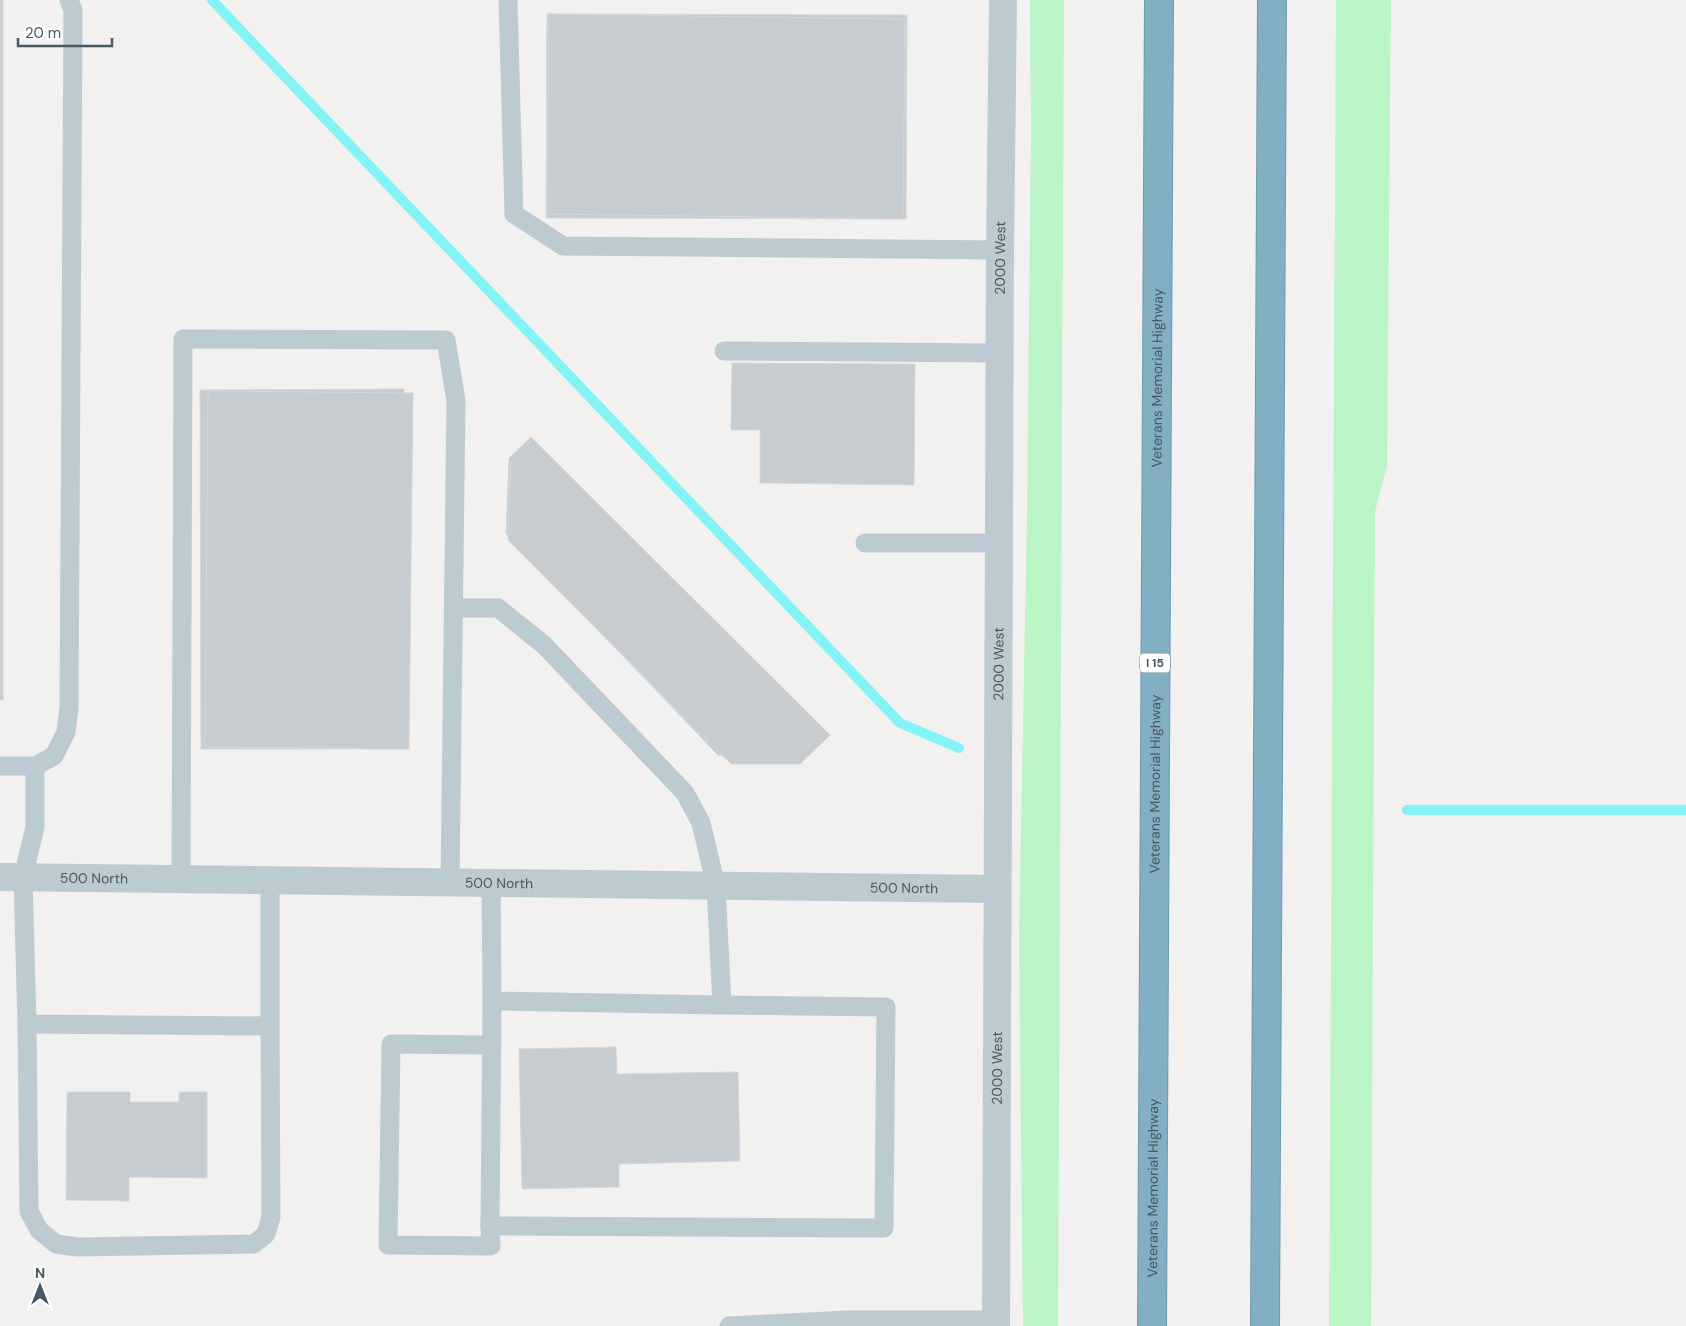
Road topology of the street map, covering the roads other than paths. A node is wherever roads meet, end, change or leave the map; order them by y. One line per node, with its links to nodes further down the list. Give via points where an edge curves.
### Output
1 (69, 0): 13 (lane, via 73,10 69,708 66,732 54,756)
2 (508, 0): 6 (lane, via 514,214 563,246)
3 (1003, 0): 6 (street, 2000 West)
4 (1159, 0): 30 (highway, Veterans Memorial Highway / I 15)
5 (1272, 0): 31 (highway)
6 (1000, 250): 8 (street, 2000 West)
7 (724, 351): 8 (lane)
8 (1000, 353): 10 (street, 2000 West)
9 (865, 543): 10 (lane)
10 (999, 543): 20 (street, 2000 West)
11 (453, 608): 15 (lane, via 456,401 446,340 183,339); 17 (lane); 19 (lane, via 498,608 544,645 686,793 701,823)
12 (0, 766): 13 (lane)
13 (34, 766): 14 (lane, via 35,826)
14 (11, 877): 15 (street, 500 North); 23 (lane)
15 (181, 879): 16 (street, 500 North)
16 (270, 880): 17 (street, 500 North); 24 (lane)
17 (450, 882): 18 (street, 500 North)
18 (490, 882): 19 (street, 500 North); 21 (lane)
19 (716, 886): 20 (street, 500 North); 22 (lane)
20 (997, 889): 28 (street, 2000 West)
21 (492, 1001): 22 (lane); 25 (lane)
22 (722, 1004): 26 (lane, via 886,1007 884,1228)
23 (26, 1024): 24 (lane); 24 (lane, via 29,1211 39,1230 56,1244 76,1247 254,1244 266,1234 271,1217)
24 (270, 1026)
25 (492, 1045): 26 (lane); 26 (lane, via 391,1044 388,1245 490,1246)
26 (490, 1226)
27 (848, 1323): 28 (lane); 29 (lane)
28 (996, 1323)
29 (729, 1326)
30 (1152, 1326)
31 (1265, 1326)

